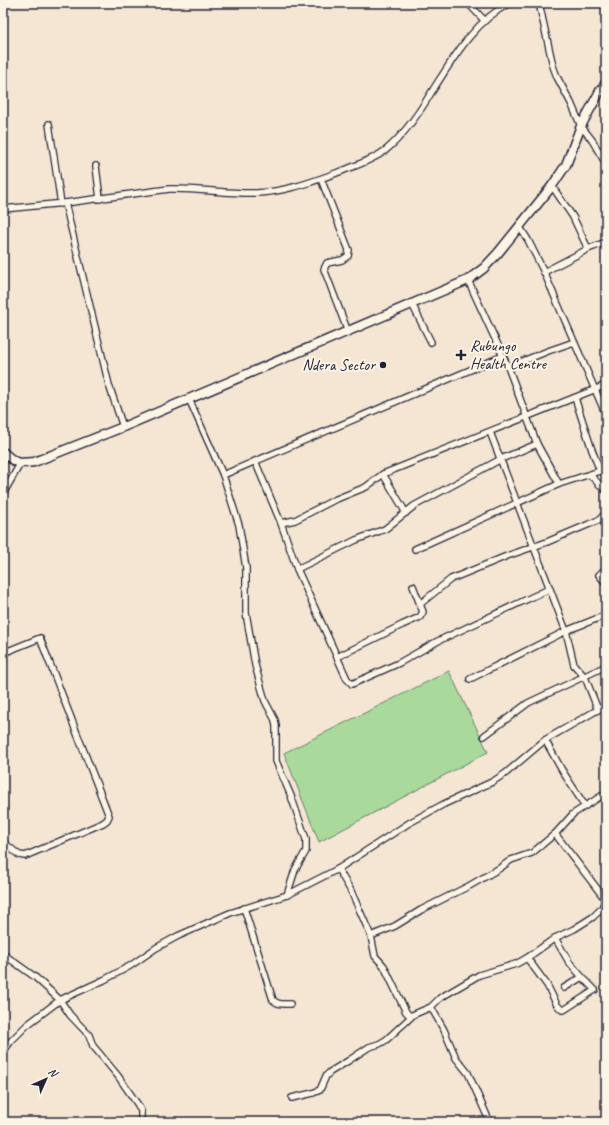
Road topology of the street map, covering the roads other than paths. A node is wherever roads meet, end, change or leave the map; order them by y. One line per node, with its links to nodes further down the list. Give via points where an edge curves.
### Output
1 (468, 3): 6 (street)
2 (510, 3): 6 (street)
3 (539, 3): 9 (street, via 553,66)
4 (601, 3): 5 (street)
5 (606, 6)
6 (484, 20): 12 (street, via 467,38 419,111 396,140 385,150 362,163)
7 (606, 83): 9 (main road)
8 (49, 124): 15 (street)
9 (581, 126): 10 (street); 13 (main road, via 566,165)
10 (605, 160)
11 (96, 166): 14 (street)
12 (321, 179): 14 (street, via 275,191 169,189); 23 (street, via 349,250 348,256 327,263 324,270)
13 (552, 186): 17 (main road); 19 (street, via 576,221)
14 (100, 199): 15 (street)
15 (63, 204): 16 (street); 34 (street)
16 (3, 209)
17 (519, 226): 20 (street); 21 (main road, via 484,268)
18 (606, 242): 19 (street)
19 (588, 249): 20 (street)
20 (544, 272): 25 (street)
21 (468, 280): 22 (main road); 26 (street)
22 (412, 304): 23 (main road); 24 (street)
23 (348, 332): 31 (main road)
24 (431, 342)
25 (574, 342): 27 (street); 29 (street)
26 (503, 356): 27 (street); 39 (street)
27 (508, 367): 33 (street)
28 (606, 385): 29 (street)
29 (595, 390): 30 (street); 32 (street)
30 (575, 398): 33 (street); 41 (street, via 590,444)
31 (189, 399): 34 (main road); 43 (street)
32 (606, 415)
33 (527, 417): 35 (street); 36 (street)
34 (123, 427): 40 (main road, via 34,462)
35 (490, 432): 38 (street); 42 (street)
36 (537, 444): 38 (street); 45 (street)
37 (3, 452): 40 (main road)
38 (501, 459): 48 (street); 49 (street, via 414,506)
39 (255, 461): 43 (street); 51 (street)
40 (20, 464): 47 (street)
41 (603, 470): 44 (street)
42 (383, 474): 49 (street); 51 (street, via 366,487 295,520)
43 (223, 475): 76 (street, via 239,525 246,568 246,613 255,665 268,709 275,720 276,761 306,838 306,851 290,880)
44 (590, 475): 45 (street); 46 (street)
45 (559, 484): 48 (street)
46 (606, 491)
47 (3, 494)
48 (517, 502): 52 (street); 53 (street)
49 (406, 513): 54 (street, via 385,529)
50 (606, 513): 52 (street, via 599,520)
51 (281, 523): 54 (street)
52 (533, 546): 58 (street); 59 (street, via 451,579)
53 (415, 549)
54 (297, 569): 63 (street)
55 (606, 569): 56 (street, via 600,575)
56 (606, 583)
57 (413, 586): 59 (street)
58 (549, 589): 61 (street); 63 (street, via 352,684)
59 (420, 604): 63 (street, via 423,612 420,618)
60 (606, 615): 61 (street)
61 (566, 631): 65 (street, via 574,665); 66 (street)
62 (3, 653): 74 (street, via 40,638 109,816 103,823 25,856 19,855)
63 (337, 657)
64 (606, 666): 65 (street)
65 (585, 677): 68 (street); 69 (street, via 528,703)
66 (470, 679)
67 (606, 705): 68 (street)
68 (598, 710): 70 (street)
69 (484, 736)
70 (545, 740): 72 (street); 75 (street, via 492,782 409,823)
71 (606, 793): 72 (street)
72 (585, 806): 73 (street)
73 (556, 833): 77 (street); 79 (street, via 528,855 511,860 469,886)
74 (3, 842)
75 (338, 869): 76 (street); 79 (street)
76 (287, 895): 78 (street)
77 (606, 898): 80 (street, via 602,908 593,917)
78 (244, 908): 85 (street, via 178,936 130,966); 86 (street, via 273,1000 280,1004)
79 (371, 936): 88 (street, via 375,956 384,966 406,1012)
80 (555, 938): 82 (street); 83 (street)
81 (3, 954): 85 (street, via 35,977)
82 (527, 958): 83 (street, via 547,985 556,1005 562,1010 595,990); 87 (street, via 475,977 440,998)
83 (582, 977): 84 (street)
84 (564, 988)
85 (60, 1000): 89 (street, via 27,1025); 91 (street, via 89,1035 96,1050 138,1105)
86 (290, 1004)
87 (431, 1007): 88 (street); 92 (street, via 456,1058 468,1073)
88 (412, 1016): 90 (street, via 386,1040 369,1047 330,1072 320,1090)
89 (3, 1052)
90 (292, 1098)
91 (141, 1122)
92 (489, 1122)

